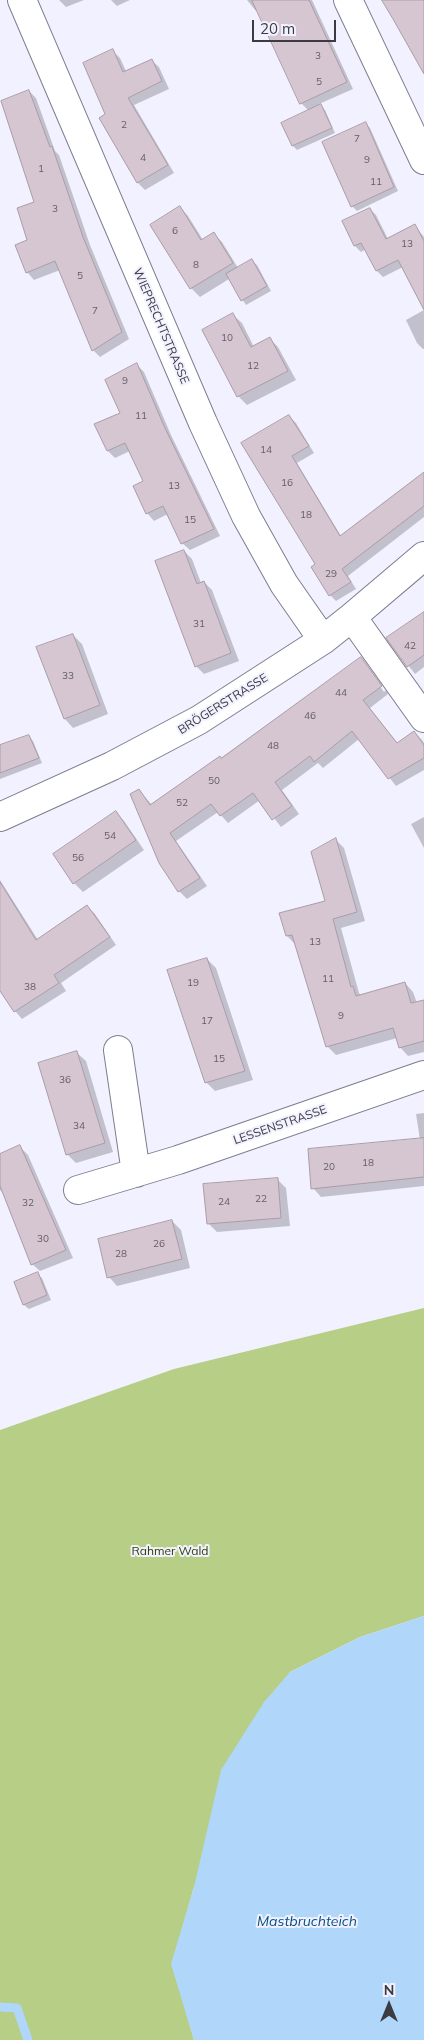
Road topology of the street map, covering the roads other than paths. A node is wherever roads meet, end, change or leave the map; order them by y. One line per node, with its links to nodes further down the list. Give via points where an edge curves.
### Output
1 (22, 0): 6 (street, WIEPRECHTSTRASSE, via 246,516 284,584)
2 (348, 0): 3 (street)
3 (424, 160)
4 (424, 556): 5 (street, BRÖGERSTRASSE)
5 (352, 617): 6 (street, BRÖGERSTRASSE); 7 (street)
6 (323, 640): 8 (street, BRÖGERSTRASSE, via 157,744)
7 (424, 718)
8 (0, 817)
9 (118, 1050): 11 (street)
10 (424, 1075): 11 (street, LESSENSTRASSE)
11 (136, 1173): 12 (street, LESSENSTRASSE)
12 (78, 1190)

